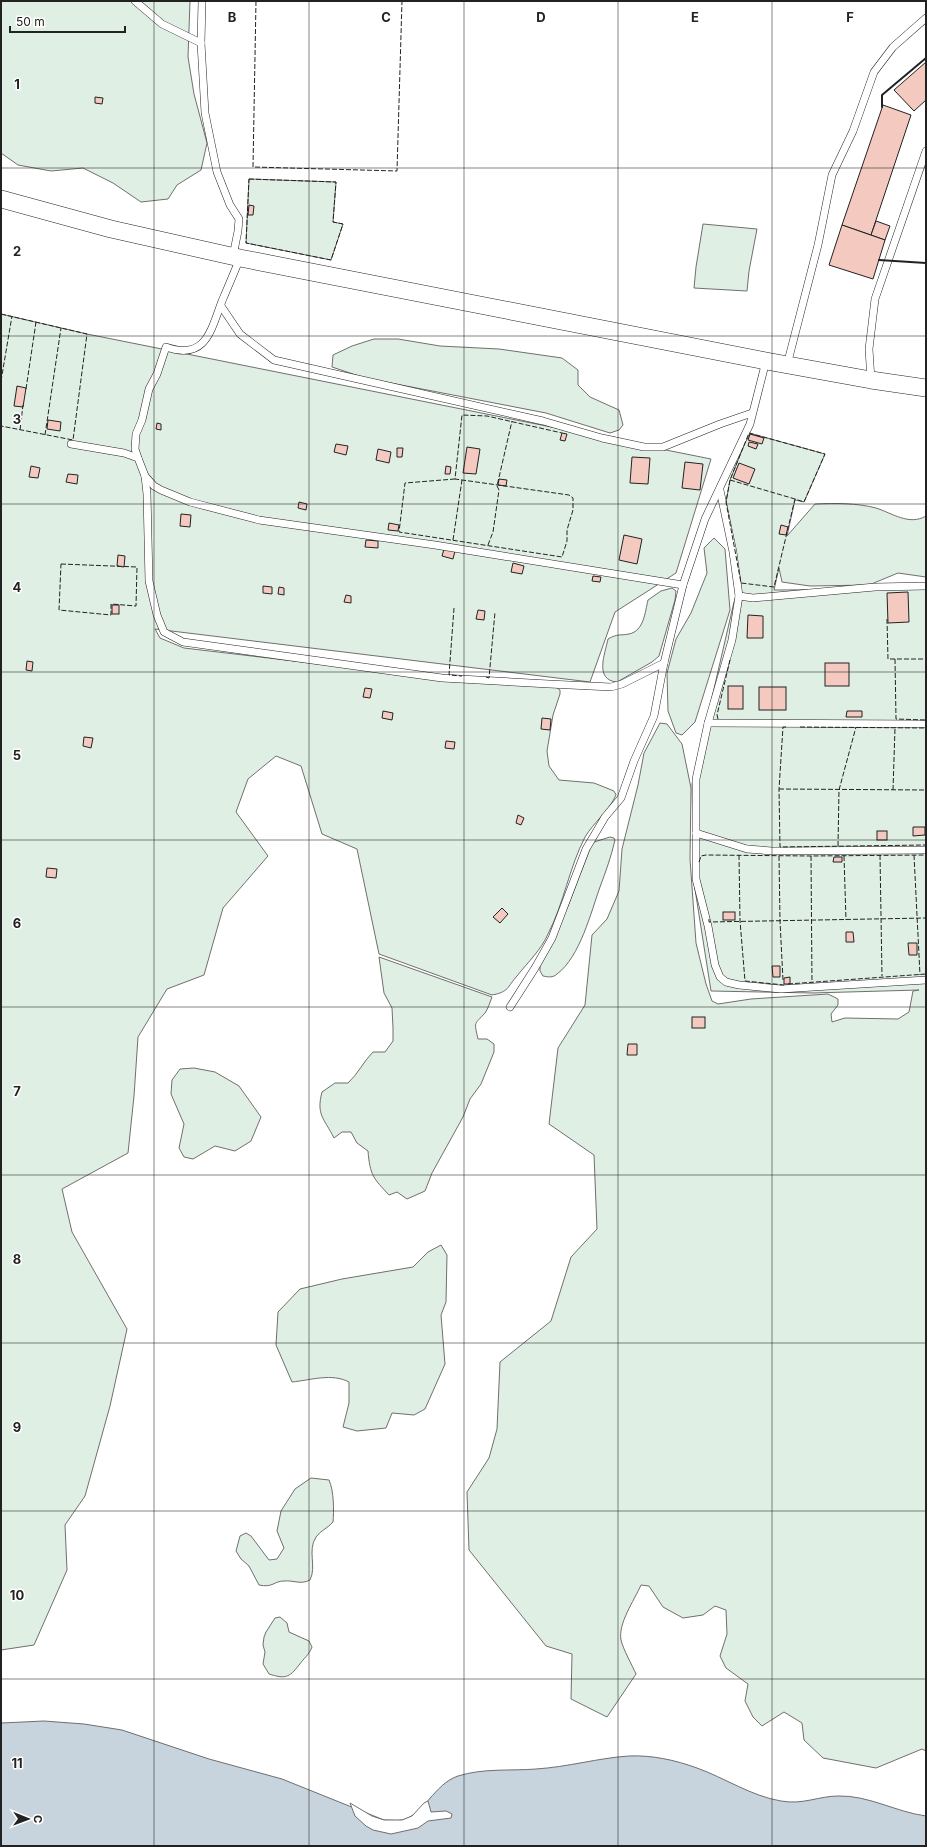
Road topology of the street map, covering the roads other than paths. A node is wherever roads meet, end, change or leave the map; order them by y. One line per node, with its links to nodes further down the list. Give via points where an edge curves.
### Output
1 (135, 1): 4 (lane, via 162,24)
2 (202, 1): 4 (lane)
3 (926, 18): 10 (lane, via 893,47 874,72 853,131 832,175 818,245)
4 (201, 43): 7 (lane, via 205,112 217,172 238,219)
5 (926, 150): 11 (lane, via 875,299 869,349)
6 (1, 199): 7 (street, via 111,229)
7 (236, 257): 8 (lane); 9 (street)
8 (221, 306): 13 (lane, via 240,334 274,360 543,421 628,444 662,447); 15 (lane, via 214,326 200,345 180,352 166,347 149,389 136,434 135,449)
9 (766, 361): 10 (street); 13 (lane)
10 (787, 365): 11 (street)
11 (871, 380): 12 (street)
12 (926, 388)
13 (752, 413): 17 (lane, via 750,424)
14 (71, 444): 15 (lane, via 124,453)
15 (138, 458): 16 (lane)
16 (145, 476): 18 (lane, via 154,486 190,502 259,520); 21 (lane, via 149,581 164,632 183,642 442,678 611,687)
17 (720, 490): 18 (lane, via 705,519); 20 (lane)
18 (683, 585): 21 (lane)
19 (926, 586): 20 (lane, via 875,587 753,598)
20 (739, 596): 22 (lane, via 732,640)
21 (664, 663): 27 (lane, via 654,716 621,798 586,849 552,938)
22 (708, 723): 23 (lane); 24 (lane, via 696,779)
23 (926, 724)
24 (696, 833): 25 (lane, via 747,849 772,852); 26 (lane, via 696,879 715,965 720,977 726,982 781,989)
25 (926, 850)
26 (926, 980)
27 (510, 1008)

